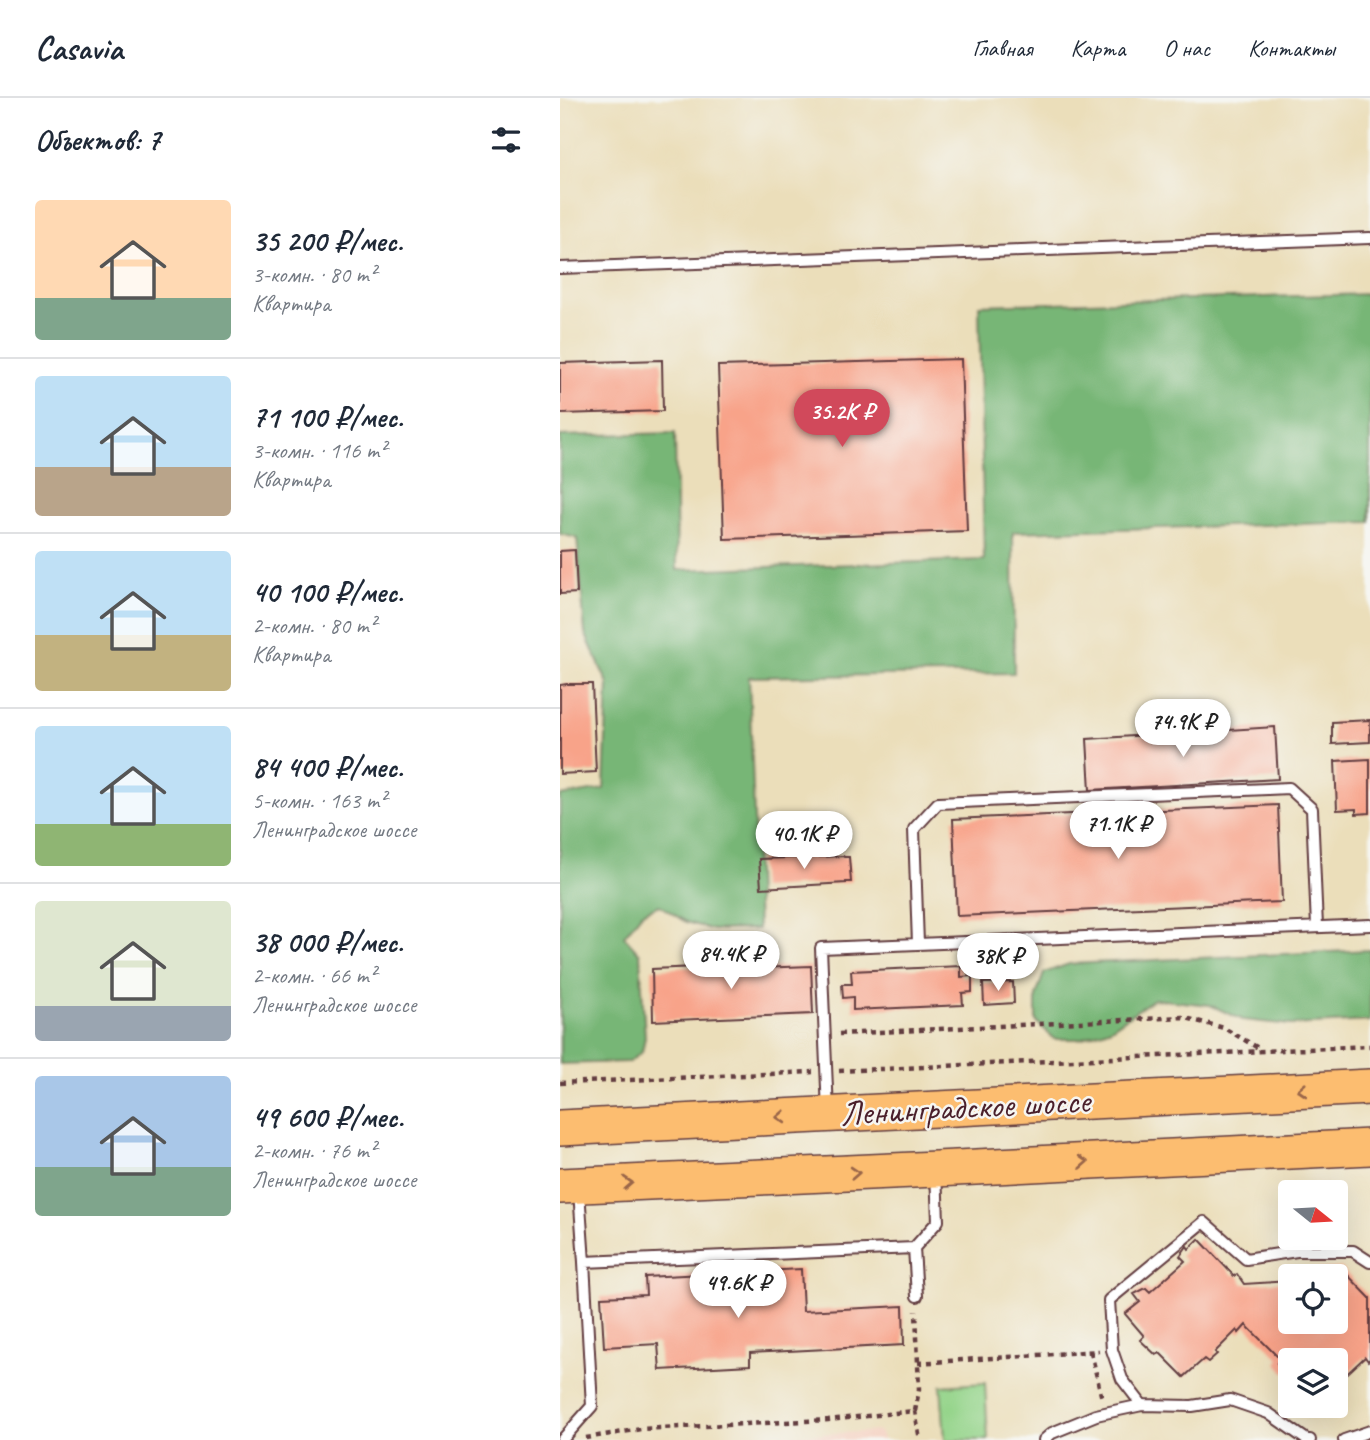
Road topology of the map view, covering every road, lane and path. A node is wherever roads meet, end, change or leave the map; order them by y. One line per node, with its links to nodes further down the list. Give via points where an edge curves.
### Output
1 (1370, 238): 2 (lane)
2 (560, 268)
3 (1370, 925): 4 (lane)
4 (1317, 927): 5 (lane); 5 (lane, via 1312,808 1289,788 938,803 914,829)
5 (918, 944): 6 (lane, via 821,948)
6 (825, 1035): 8 (path, via 1182,1017 1224,1028); 9 (lane)
7 (1370, 1046): 8 (path)
8 (1263, 1051): 9 (path)
9 (826, 1071): 10 (path); 12 (lane)
10 (560, 1083)
11 (1370, 1087): 12 (main road, Ленинградское шоссе, one-way to 12)
12 (828, 1114): 13 (main road, Ленинградское шоссе, one-way to 13)
13 (560, 1128)
14 (1370, 1147): 15 (main road, Ленинградское шоссе, one-way to 14)
15 (936, 1169): 16 (main road, Ленинградское шоссе, one-way to 15); 17 (lane, via 938,1221)
16 (569, 1186): 18 (lane)
17 (914, 1248): 18 (lane); 20 (lane)
18 (583, 1262): 29 (lane, via 592,1406)
19 (1370, 1262): 22 (lane, via 1353,1251 1297,1251 1246,1259 1204,1222 1109,1300)
20 (917, 1296)
21 (916, 1320): 24 (path)
22 (1112, 1350): 23 (path); 25 (lane, via 1122,1379)
23 (1091, 1352): 24 (path); 27 (path)
24 (918, 1363): 26 (path)
25 (1142, 1405): 27 (lane); 33 (lane, via 1192,1406 1230,1400 1268,1413)
26 (915, 1411): 30 (path, via 641,1429); 31 (path)
27 (1105, 1413): 32 (lane)
28 (1370, 1431): 34 (lane)
29 (562, 1440)
30 (575, 1440)
31 (920, 1440)
32 (1044, 1440)
33 (1310, 1440)
34 (1344, 1440)

